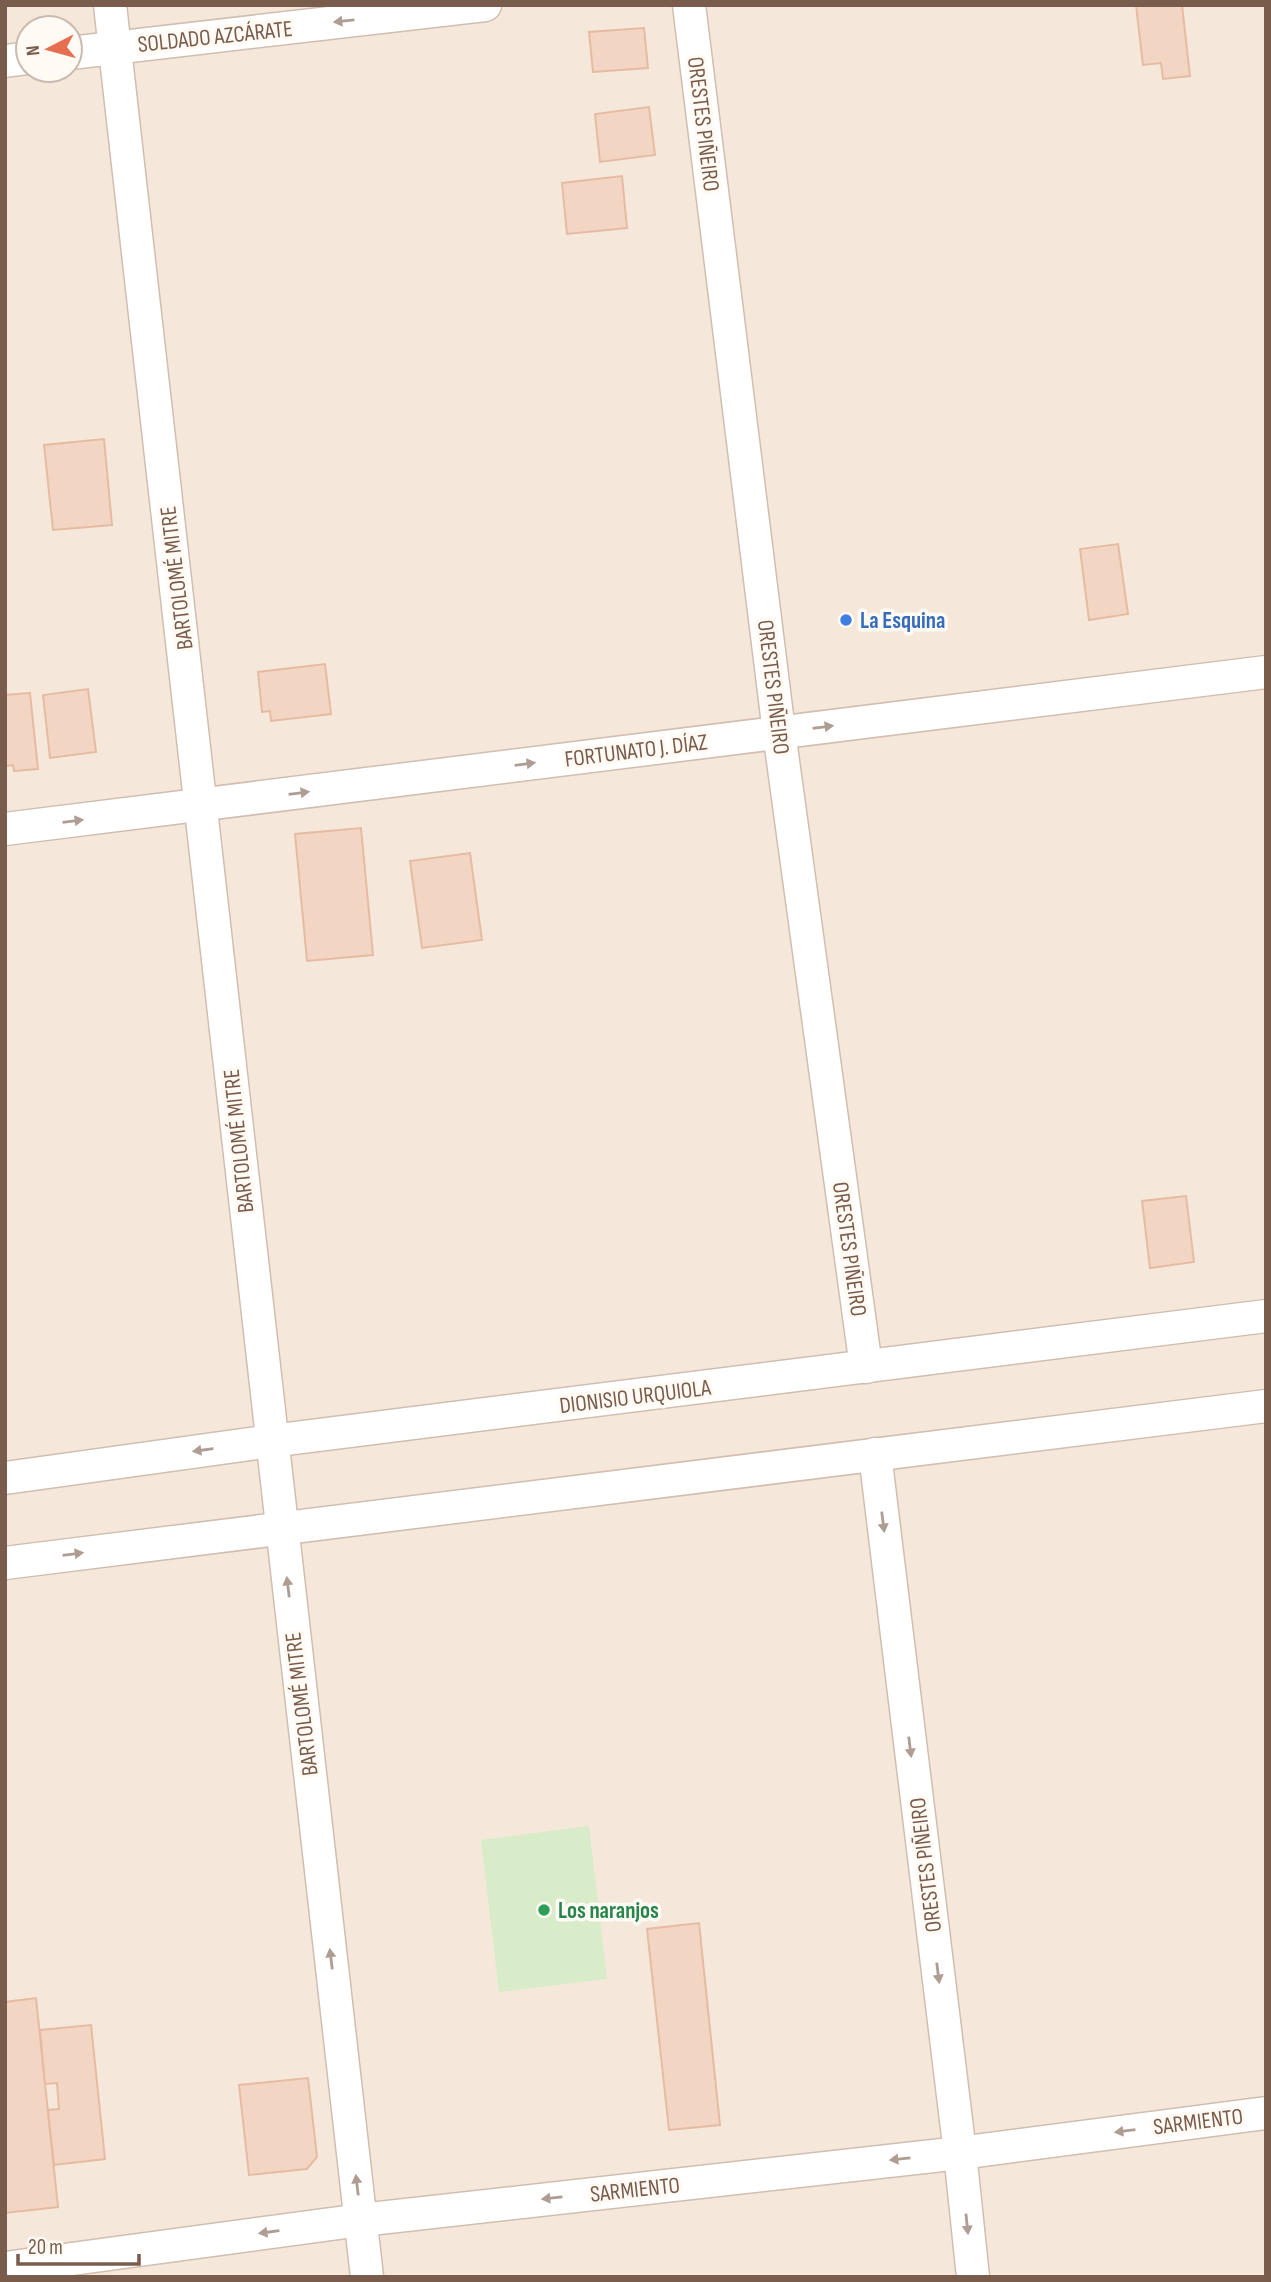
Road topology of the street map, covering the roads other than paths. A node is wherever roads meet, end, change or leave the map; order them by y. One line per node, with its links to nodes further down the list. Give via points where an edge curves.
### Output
1 (110, 5): 4 (street, BARTOLOMÉ MITRE)
2 (485, 5): 4 (street, SOLDADO AZCÁRATE, one-way to 4)
3 (689, 5): 7 (street, ORESTES PIÑEIRO)
4 (115, 47): 5 (street, SOLDADO AZCÁRATE); 8 (street, BARTOLOMÉ MITRE)
5 (84, 51)
6 (1266, 672): 7 (street, FORTUNATO J. DÍAZ, one-way to 6)
7 (779, 732): 8 (street, FORTUNATO J. DÍAZ, one-way to 7); 11 (street, ORESTES PIÑEIRO)
8 (202, 805): 9 (street, FORTUNATO J. DÍAZ, one-way to 8); 13 (street, BARTOLOMÉ MITRE)
9 (5, 829)
10 (1266, 1316): 11 (street, DIONISIO URQUIOLA)
11 (866, 1367): 13 (street, DIONISIO URQUIOLA)
12 (1266, 1406): 14 (street)
13 (271, 1441): 15 (street, DIONISIO URQUIOLA, one-way to 15); 16 (street, BARTOLOMÉ MITRE)
14 (875, 1454): 16 (street); 19 (street, ORESTES PIÑEIRO, one-way to 19)
15 (5, 1478)
16 (281, 1529): 17 (street, one-way to 16); 20 (street, BARTOLOMÉ MITRE, one-way to 16)
17 (5, 1563)
18 (1266, 2113): 19 (street, SARMIENTO, one-way to 19)
19 (960, 2153): 20 (street, SARMIENTO, one-way to 20); 23 (street, ORESTES PIÑEIRO, one-way to 23)
20 (361, 2220): 21 (street, SARMIENTO, one-way to 21); 22 (street, BARTOLOMÉ MITRE)
21 (5, 2268)
22 (367, 2277)
23 (973, 2277)

